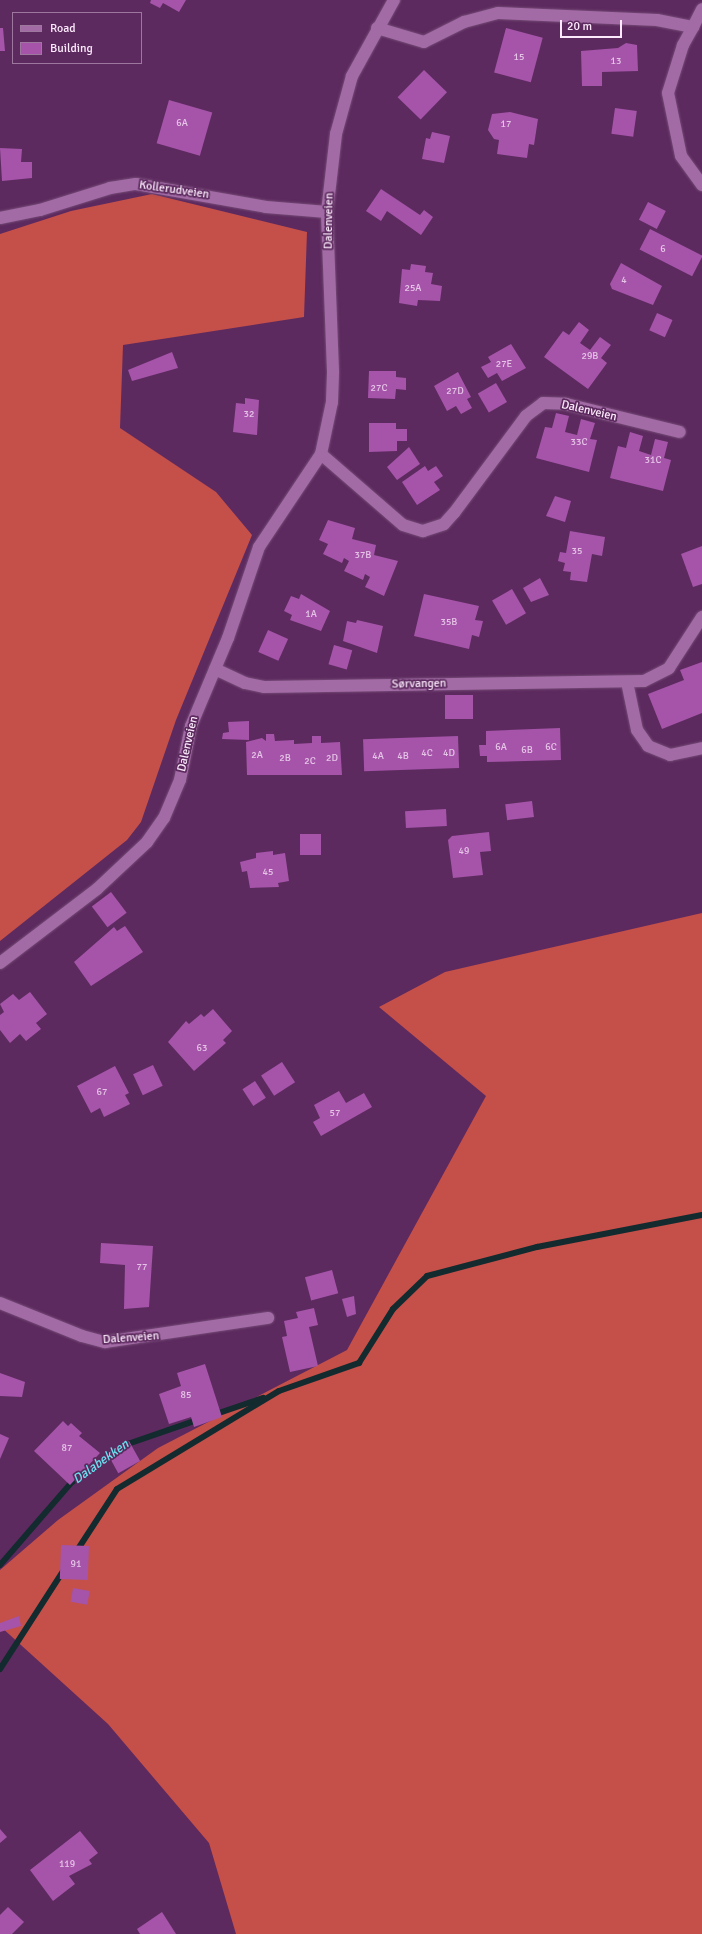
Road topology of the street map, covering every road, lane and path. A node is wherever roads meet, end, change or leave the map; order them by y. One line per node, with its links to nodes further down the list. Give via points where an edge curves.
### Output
1 (394, 0): 4 (street, Dalenveien)
2 (702, 9): 3 (street)
3 (693, 27): 4 (street, via 657,20 498,13 464,22 424,42); 5 (street, via 683,46 668,94 681,156)
4 (377, 28): 6 (street, Dalenveien, via 352,76 336,134)
5 (702, 185)
6 (327, 212): 7 (street, Kollerudveien, via 266,207 136,184 110,188 40,210); 9 (street, Dalenveien, via 333,371 332,402)
7 (0, 218)
8 (680, 432): 9 (street, Dalenveien, via 566,404 542,403 526,416 444,524 423,532 403,525)
9 (320, 454): 11 (street, Dalenveien, via 259,547)
10 (702, 617): 12 (street, Sørvangen, via 669,668 644,681)
11 (215, 669): 12 (street, Sørvangen, via 244,683 264,687); 14 (street, Dalenveien, via 191,726 174,799 147,842 97,889)
12 (627, 682): 13 (street, via 637,730 648,746 670,755)
13 (702, 748)
14 (0, 963)
15 (0, 1303): 16 (street, Dalenveien, via 82,1336 105,1342)
16 (268, 1318)

